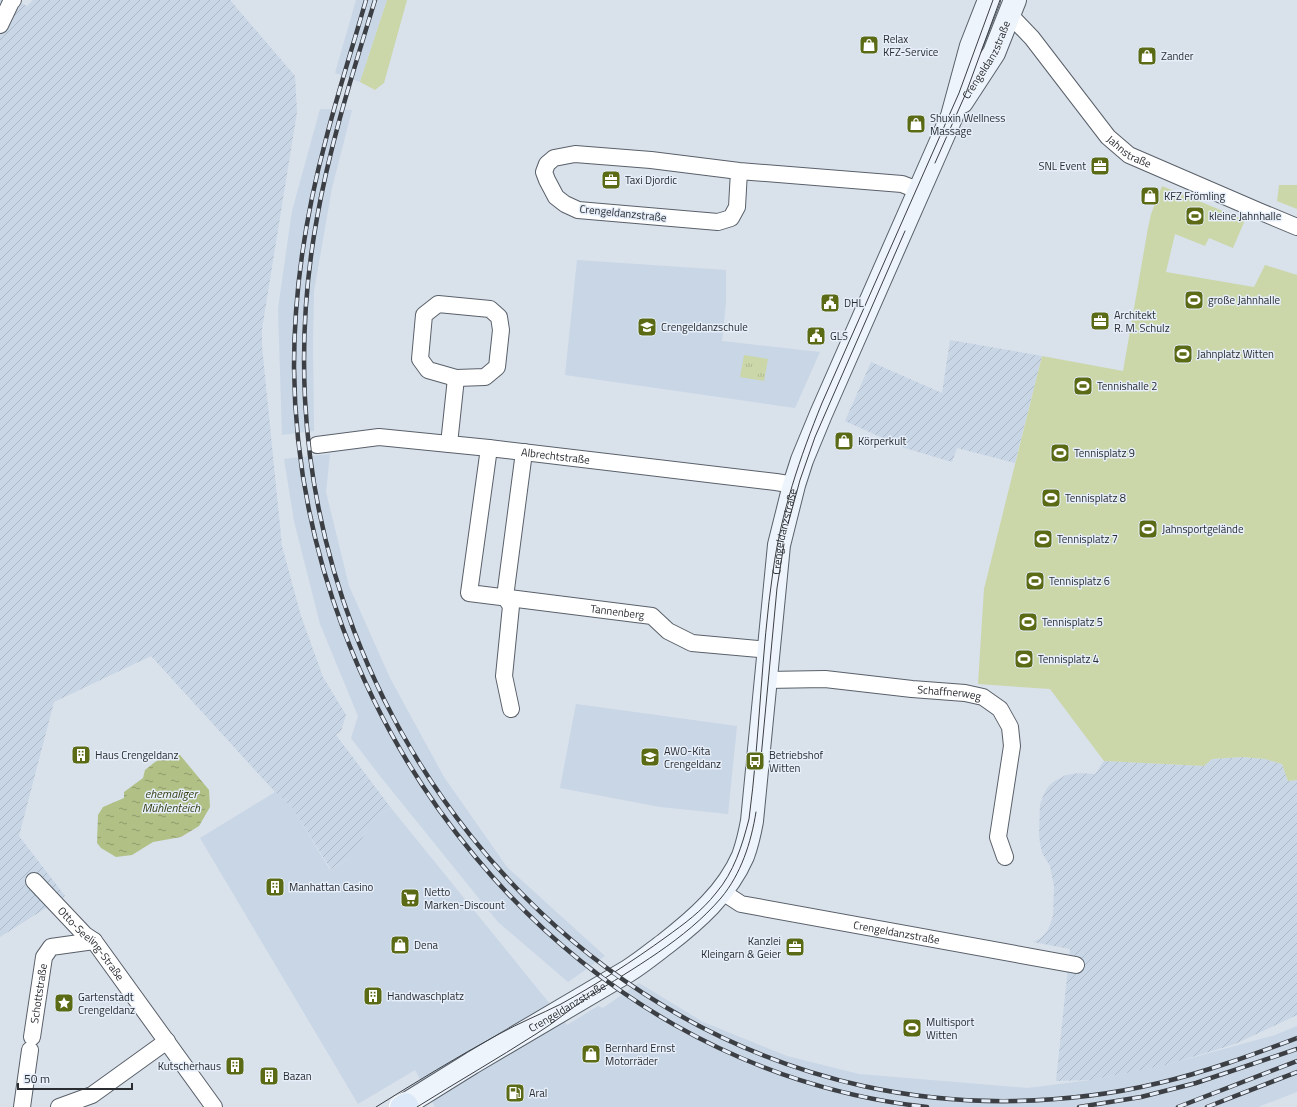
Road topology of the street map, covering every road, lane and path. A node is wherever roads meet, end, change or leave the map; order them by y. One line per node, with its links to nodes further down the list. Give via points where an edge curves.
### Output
1 (13, 0): 4 (street)
2 (989, 0): 5 (main road, Crengeldanzstraße, via 971,46)
3 (1007, 5): 5 (main road, Crengeldanzstraße, via 994,53); 8 (street, Jahnstraße, via 1108,137 1129,155)
4 (0, 25)
5 (952, 116): 7 (main road, Crengeldanzstraße)
6 (739, 171): 6 (street, Crengeldanzstraße, via 575,154 554,158 547,164 544,172 556,197 578,210 718,222 731,218 737,207); 7 (street, Crengeldanzstraße, via 902,184)
7 (920, 191): 14 (main road, Crengeldanzstraße, via 821,414)
8 (1297, 227)
9 (456, 378): 9 (street, via 485,377 497,367 501,330 499,318 490,310 438,304 424,315 420,358 428,370); 10 (street)
10 (449, 444): 11 (street, Albrechtstraße, via 379,437); 12 (street, Albrechtstraße)
11 (317, 445)
12 (489, 448): 13 (street, Albrechtstraße); 15 (street, Tannenberg, via 469,592)
13 (524, 452): 14 (street, Albrechtstraße); 15 (street)
14 (794, 485): 16 (main road, Crengeldanzstraße, via 779,545)
15 (505, 598): 16 (street, Tannenberg, via 652,616 668,632 692,643); 18 (street, via 511,606 504,676)
16 (769, 650): 17 (main road, Crengeldanzstraße)
17 (766, 680): 19 (street, Schaffnerweg, via 825,679 983,696 1000,709 1010,727 1012,746 998,838); 21 (main road, Crengeldanzstraße, via 752,821 743,856)
18 (511, 709)
19 (1005, 857)
20 (34, 881): 22 (street, Otto-Seeling-Straße, via 85,935)
21 (721, 891): 23 (street, Crengeldanzstraße, via 741,904); 25 (main road, Crengeldanzstraße, via 691,924 635,966)
22 (94, 941): 24 (street, Otto-Seeling-Straße); 26 (street, Schottstraße, via 51,947 44,957)
23 (1076, 965)
24 (168, 1041): 27 (street, via 92,1095); 28 (street, Otto-Seeling-Straße)
25 (405, 1106)
26 (22, 1107)
27 (59, 1107)
28 (214, 1107)

